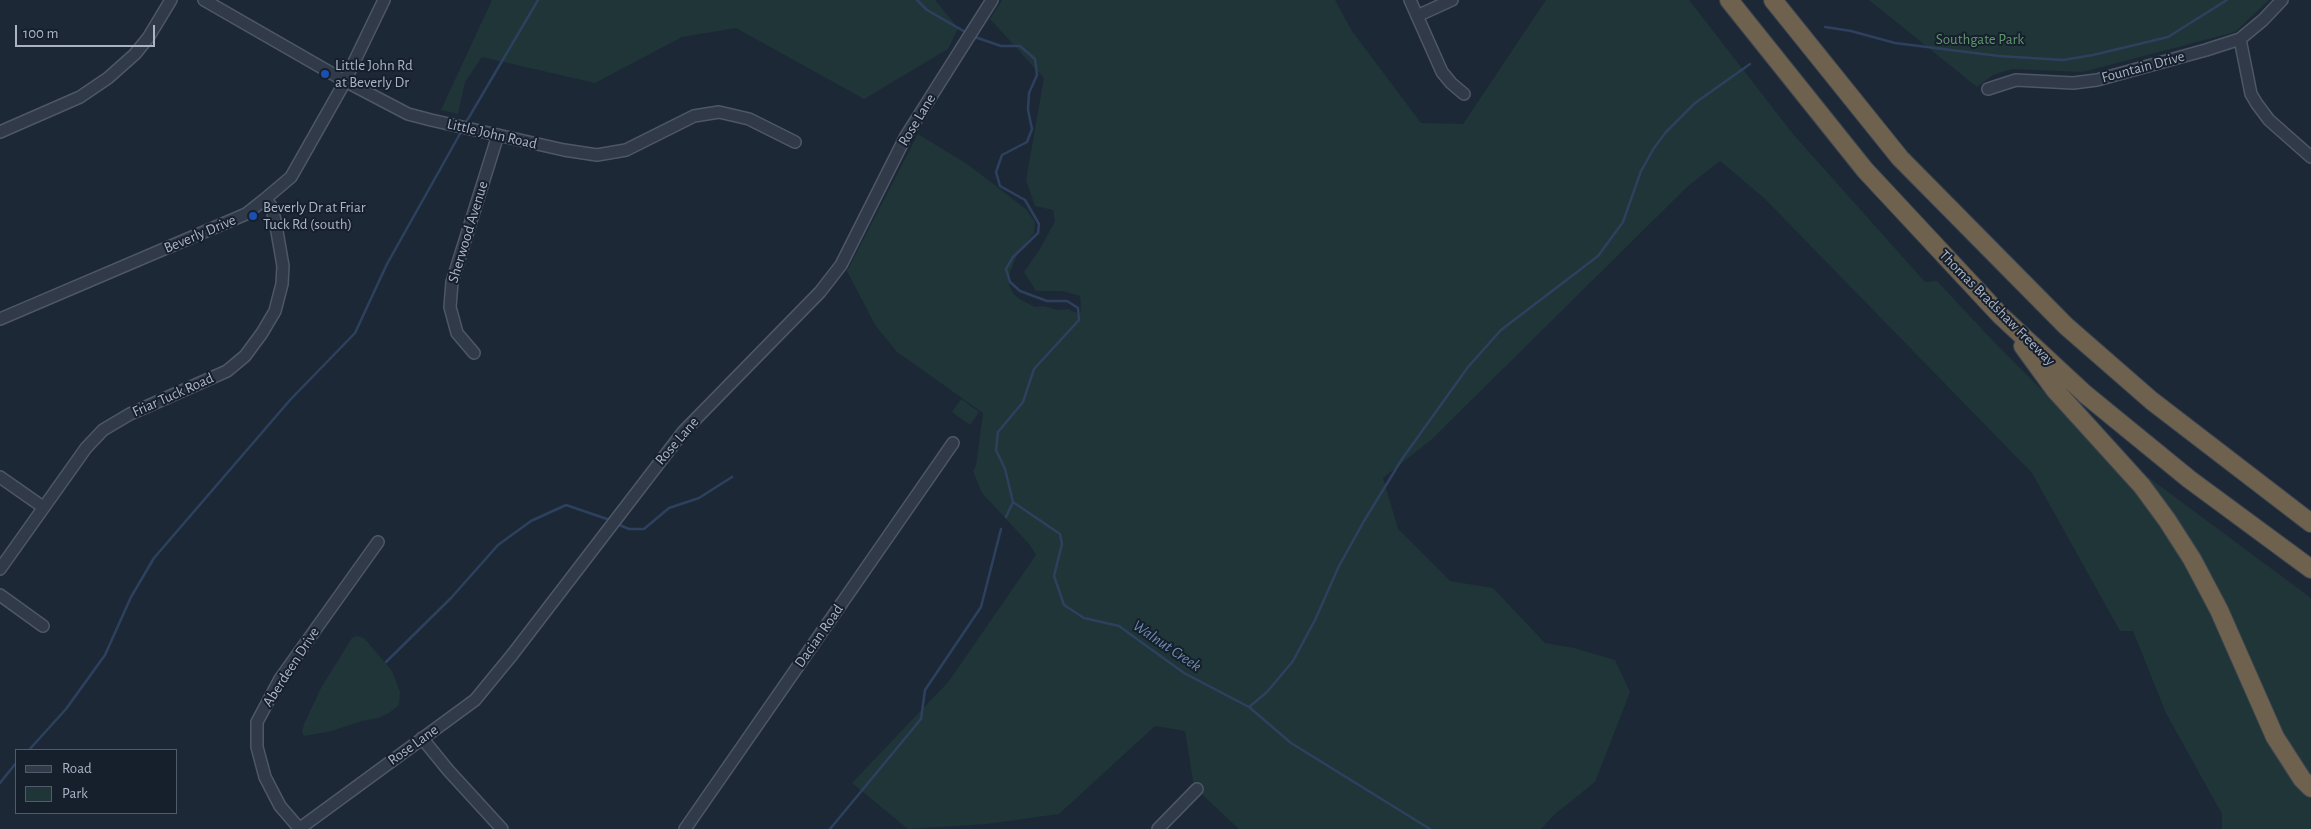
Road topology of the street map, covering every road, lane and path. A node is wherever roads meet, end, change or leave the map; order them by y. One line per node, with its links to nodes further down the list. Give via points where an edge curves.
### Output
1 (171, 0): 15 (street, via 148,38 108,78 80,96)
2 (204, 0): 12 (street, Little John Road)
3 (384, 0): 12 (street, Beverly Drive)
4 (992, 0): 32 (street, Rose Lane, via 906,136 841,265 820,292 683,432 494,679 475,700)
5 (1410, 0): 10 (street)
6 (1452, 0): 10 (street)
7 (1729, 0): 20 (highway, Thomas Bradshaw Freeway, via 1865,170)
8 (1773, 0): 26 (highway, via 1900,158 2066,326 2167,413)
9 (2282, 0): 11 (street, Fountain Drive)
10 (1417, 16): 14 (street, via 1442,72)
11 (2240, 39): 13 (street, Fountain Drive, via 2096,80 2073,84 2016,80); 18 (street, via 2254,99 2269,120)
12 (345, 81): 16 (street, Little John Road, via 408,114); 19 (street, Beverly Drive, via 291,177)
13 (1988, 89)
14 (1464, 94)
15 (0, 132)
16 (498, 135): 17 (street, Little John Road, via 586,155 605,155 626,150 694,116 719,112 742,116); 22 (street, Sherwood Avenue, via 452,282 450,307 457,333)
17 (795, 142)
18 (2311, 157)
19 (265, 199): 21 (street, Beverly Drive, via 246,214); 25 (street, Friar Tuck Road, via 275,220 283,266 282,284 274,310 262,333 245,356 227,370 130,414 103,430)
20 (2001, 316): 29 (highway, Thomas Bradshaw Freeway, via 2085,394 2174,467); 33 (highway, via 2055,390 2142,486 2167,520 2219,610 2275,736)
21 (0, 319)
22 (474, 353)
23 (953, 443): 37 (street, Dacian Road)
24 (0, 477): 25 (street)
25 (43, 506): 28 (street, Friar Tuck Road)
26 (2311, 523)
27 (378, 542): 35 (street, Aberdeen Drive, via 280,679 257,722 257,747 265,777 280,806)
28 (0, 569)
29 (2311, 569)
30 (0, 595): 31 (street)
31 (43, 626)
32 (422, 738): 35 (street, Rose Lane); 36 (street)
33 (2311, 788)
34 (1197, 789): 38 (street)
35 (299, 829)
36 (502, 829)
37 (685, 829)
38 (1158, 829)

